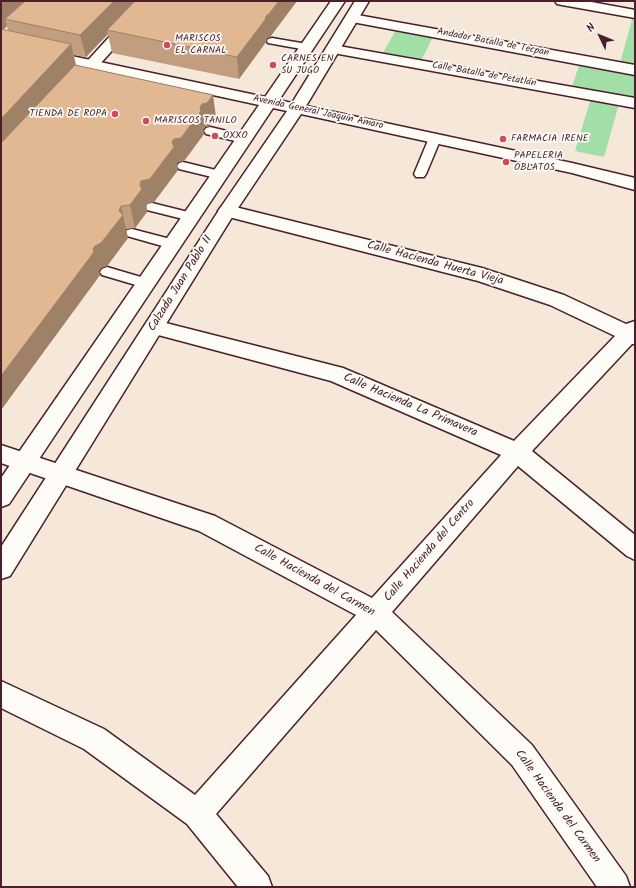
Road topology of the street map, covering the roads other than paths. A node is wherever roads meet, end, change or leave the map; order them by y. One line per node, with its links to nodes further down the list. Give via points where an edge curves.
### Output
1 (150, 1): 13 (street)
2 (338, 1): 11 (street)
3 (362, 1): 6 (street, Calzada Juan Pablo II)
4 (562, 1): 5 (street)
5 (635, 14)
6 (352, 18): 12 (street, Calzada Juan Pablo II); 14 (street, Andador Batalla de Tecpan)
7 (12, 32): 9 (street)
8 (272, 41): 11 (lane)
9 (1, 42)
10 (1, 45): 13 (street, Avenida General Joaquín Amaro)
11 (307, 47): 16 (street)
12 (333, 49): 17 (street, Calle Batalla de Petatlán); 18 (street, Calzada Juan Pablo II)
13 (92, 64): 15 (street); 16 (street, Avenida General Joaquín Amaro)
14 (635, 70)
15 (65, 93)
16 (269, 102): 18 (street, Avenida General Joaquín Amaro); 21 (street)
17 (635, 102)
18 (297, 108): 20 (street, Avenida General Joaquín Amaro); 27 (street, Calzada Juan Pablo II)
19 (210, 131): 21 (lane)
20 (435, 138): 23 (lane); 25 (street, Avenida General Joaquín Amaro)
21 (244, 139): 24 (street)
22 (183, 166): 24 (lane)
23 (420, 174)
24 (220, 175): 28 (street)
25 (635, 184)
26 (152, 207): 28 (lane)
27 (227, 211): 33 (street, Calzada Juan Pablo II); 34 (street, Calle Hacienda Huerta Vieja, via 482,275 557,300)
28 (192, 217): 30 (street)
29 (132, 233): 30 (lane)
30 (173, 244): 32 (street)
31 (107, 272): 32 (lane)
32 (146, 283): 37 (street)
33 (154, 327): 35 (street, Calle Hacienda La Primavera, via 336,374); 38 (street, Calzada Juan Pablo II)
34 (633, 333): 35 (street, Calle Hacienda del Centro)
35 (517, 452): 40 (street, Calle Hacienda La Primavera); 42 (street, Calle Hacienda del Centro)
36 (1, 454): 37 (street, Calle Hacienda del Carmen)
37 (25, 462): 38 (street, Calle Hacienda del Carmen); 39 (street)
38 (61, 475): 41 (street, Calzada Juan Pablo II); 42 (street, Calle Hacienda del Carmen, via 207,523)
39 (1, 497)
40 (635, 549)
41 (1, 568)
42 (376, 613): 44 (street, Calle Hacienda del Centro); 46 (street, Calle Hacienda del Carmen, via 522,755)
43 (1, 694): 44 (street, via 94,739)
44 (197, 814): 45 (street)
45 (257, 887)
46 (615, 887)

